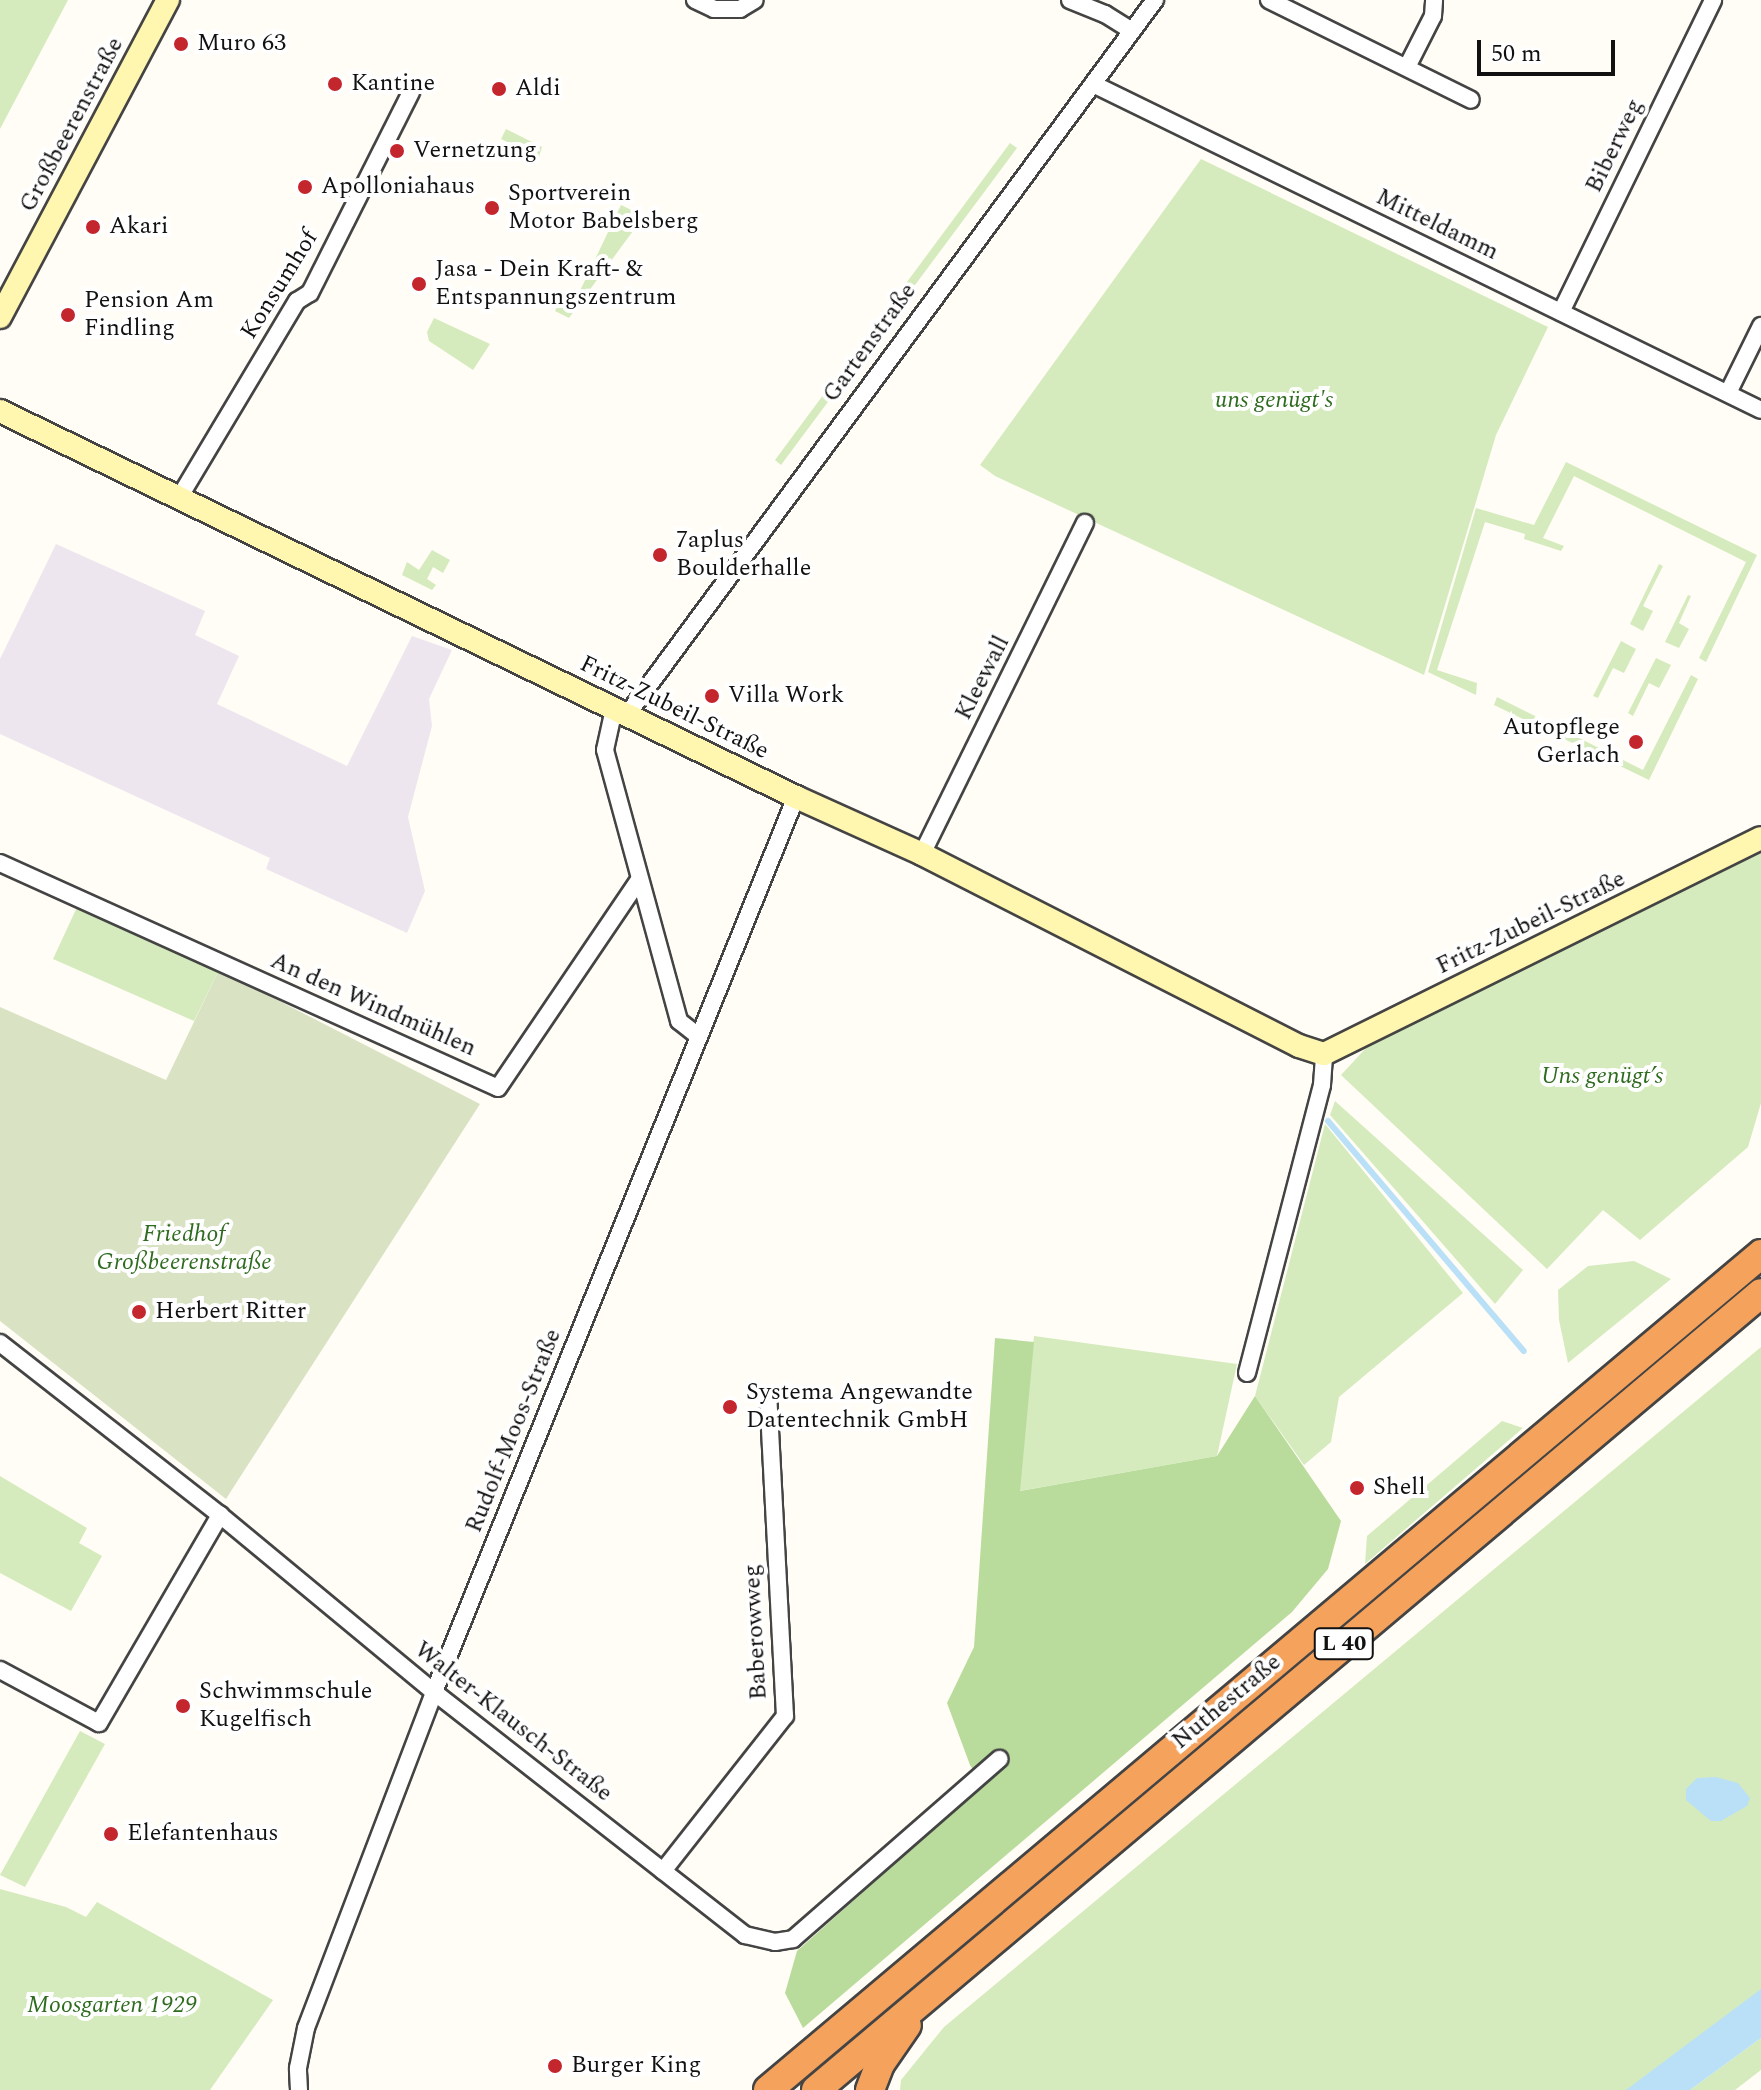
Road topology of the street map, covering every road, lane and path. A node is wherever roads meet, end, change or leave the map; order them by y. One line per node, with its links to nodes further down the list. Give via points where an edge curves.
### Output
1 (168, 0): 15 (street, Großbeerenstraße)
2 (695, 0): 3 (street, via 714,9 740,9)
3 (755, 0)
4 (1070, 0): 9 (street)
5 (1155, 0): 9 (street, Gartenstraße)
6 (1269, 0): 10 (street)
7 (1434, 0): 10 (street, via 1433,16)
8 (1713, 0): 14 (street, Biberweg)
9 (1132, 31): 11 (street, Gartenstraße)
10 (1407, 67): 13 (street)
11 (1093, 84): 14 (street, Mitteldamm); 22 (street, Gartenstraße)
12 (411, 92): 20 (street, Konsumhof, via 310,293 297,301)
13 (1471, 100)
14 (1561, 312): 17 (street, Mitteldamm)
15 (0, 317)
16 (1761, 326): 17 (street)
17 (1728, 393): 18 (street, Mitteldamm)
18 (1761, 410)
19 (0, 411): 20 (street, Fritz-Zubeil-Straße)
20 (179, 498): 22 (street, Fritz-Zubeil-Straße)
21 (1085, 523): 25 (street, Kleewall)
22 (621, 712): 23 (street, Fritz-Zubeil-Straße); 27 (street, via 605,750)
23 (796, 797): 25 (street, Fritz-Zubeil-Straße); 28 (street, Rudolf-Moos-Straße)
24 (1761, 838): 29 (street, Fritz-Zubeil-Straße)
25 (922, 854): 29 (street, Fritz-Zubeil-Straße)
26 (0, 863): 27 (street, An den Windmühlen, via 498,1088)
27 (639, 880): 28 (street, via 679,1021)
28 (697, 1035): 37 (street, Rudolf-Moos-Straße)
29 (1324, 1054): 33 (street, via 1322,1085)
30 (1761, 1254): 42 (highway, Nuthestraße / L 40)
31 (1761, 1293): 40 (highway, Nuthestraße / L 40)
32 (0, 1343): 35 (street, Walter-Klausch-Straße)
33 (1247, 1373)
34 (768, 1396): 39 (street, Baberowweg, via 785,1716)
35 (220, 1515): 36 (street, via 99,1723); 37 (street, Walter-Klausch-Straße)
36 (0, 1670)
37 (434, 1692): 39 (street, Walter-Klausch-Straße); 41 (street, Rudolf-Moos-Straße, via 306,2028)
38 (999, 1759): 39 (street, Walter-Klausch-Straße, via 793,1939 775,1942 745,1935)
39 (663, 1871)
40 (928, 1996): 43 (highway, Nuthestraße / L 40); 44 (highway, via 880,2064)
41 (299, 2090)
42 (768, 2090)
43 (816, 2090)
44 (870, 2090)

